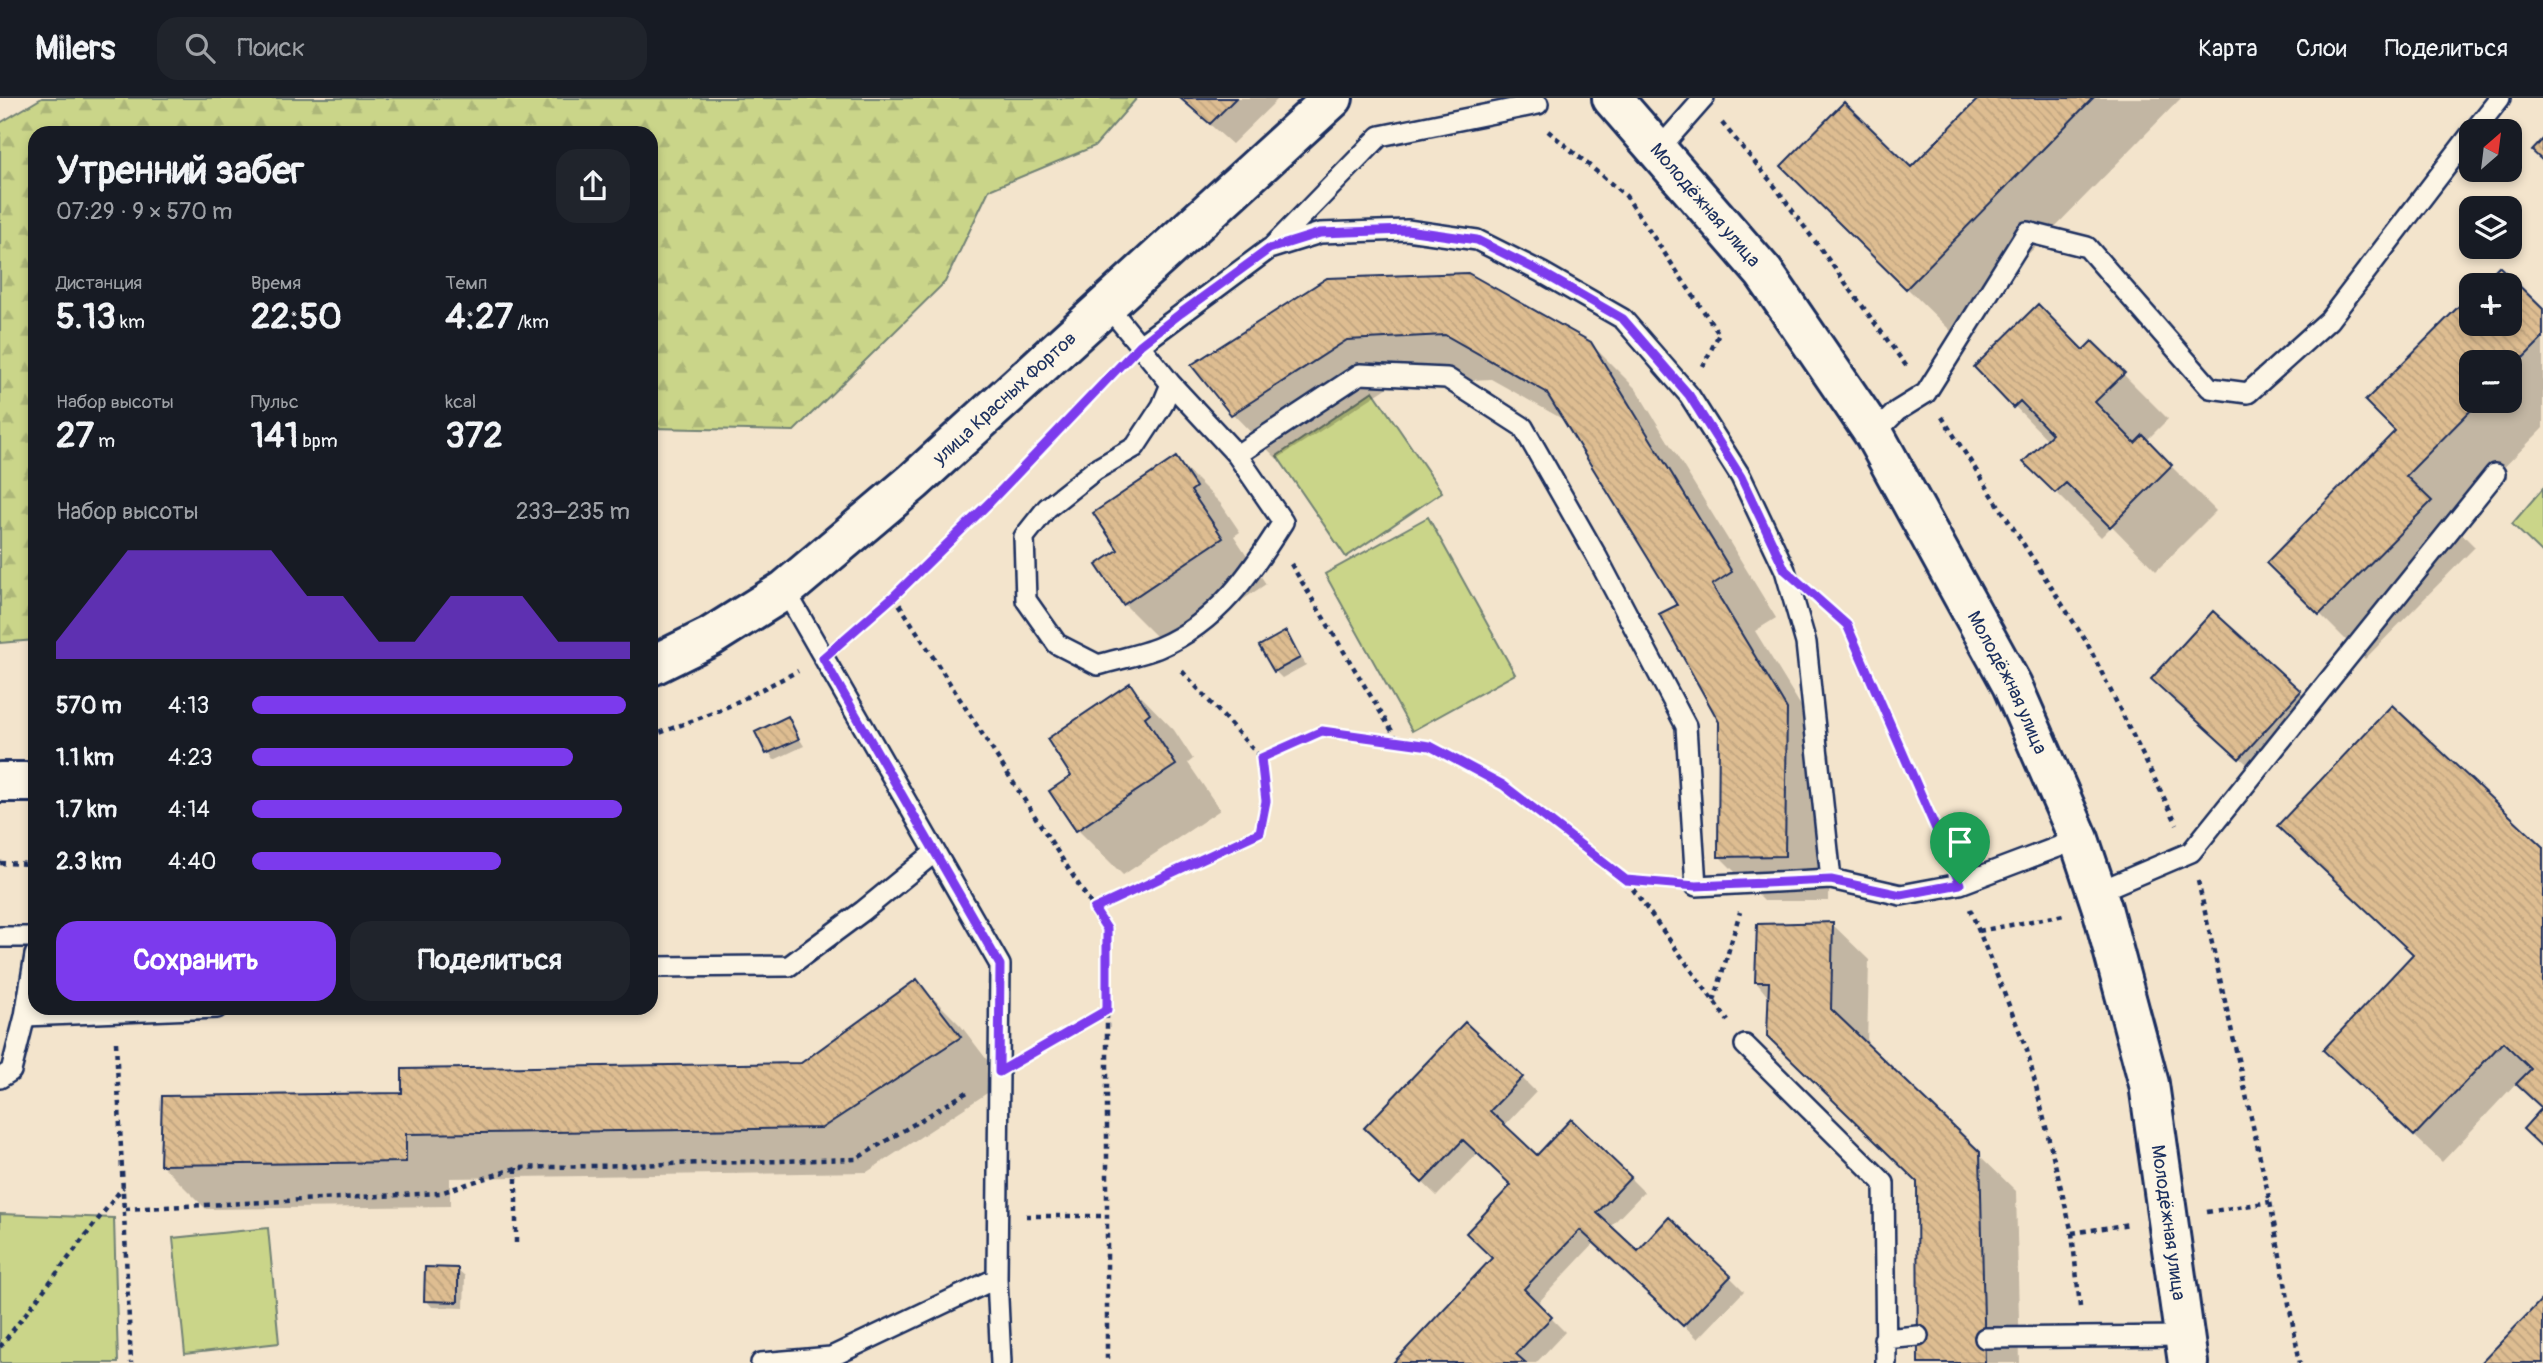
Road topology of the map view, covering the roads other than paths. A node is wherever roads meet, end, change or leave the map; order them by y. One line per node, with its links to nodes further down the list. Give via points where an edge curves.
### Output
1 (1333, 98): 10 (street, улица Красных Фортов)
2 (1612, 98): 7 (street, Молодёжная улица)
3 (2500, 98): 6 (lane)
4 (1703, 99): 7 (lane)
5 (1529, 106): 9 (lane, via 1380,136)
6 (2483, 119)
7 (1659, 149): 13 (street, Молодёжная улица, via 1763,274)
8 (2459, 150): 13 (lane, via 2329,320 2248,393 2210,388 2087,247 2028,232 1926,393 1896,411)
9 (1269, 249): 11 (lane); 22 (lane, via 1320,233 1407,230 1477,240 1623,319 1689,395 1741,477 1785,570 1805,643)
10 (1106, 304): 11 (lane); 16 (street, улица Красных Фортов, via 913,482)
11 (1140, 345): 12 (lane)
12 (1171, 384): 14 (lane); 14 (lane, via 1135,447 1095,470 1047,508 1024,537 1026,600 1057,643 1098,665 1160,647 1207,621 1250,574 1283,522)
13 (1874, 434): 20 (street, Молодёжная улица, via 2012,685)
14 (1237, 455): 22 (lane, via 1360,374 1447,379 1523,427 1686,726 1696,886)
15 (2496, 474): 23 (lane, via 2191,852)
16 (785, 590): 17 (street, улица Красных Фортов); 21 (lane)
17 (658, 662)
18 (0, 782): 19 (street)
19 (28, 782)
20 (2079, 839): 22 (lane, via 1960,884 1901,895); 23 (street, Молодёжная улица)
21 (935, 852): 26 (lane, via 789,966); 32 (lane, via 1000,965)
22 (1831, 880)
23 (2097, 892): 36 (street, Молодёжная улица, via 2149,1084)
24 (0, 937): 25 (lane)
25 (28, 937)
26 (658, 967)
27 (28, 998): 29 (lane)
28 (55, 1015): 29 (lane)
29 (25, 1016): 31 (lane, via 11,1071)
30 (1745, 1045): 35 (lane, via 1884,1182)
31 (0, 1078)
32 (997, 1279): 37 (lane, via 831,1357); 38 (lane)
33 (1918, 1336): 35 (lane)
34 (1985, 1338): 36 (lane, via 2083,1337)
35 (1884, 1339): 39 (lane)
36 (2186, 1350)
37 (761, 1363)
38 (1001, 1363)
39 (1886, 1363)

